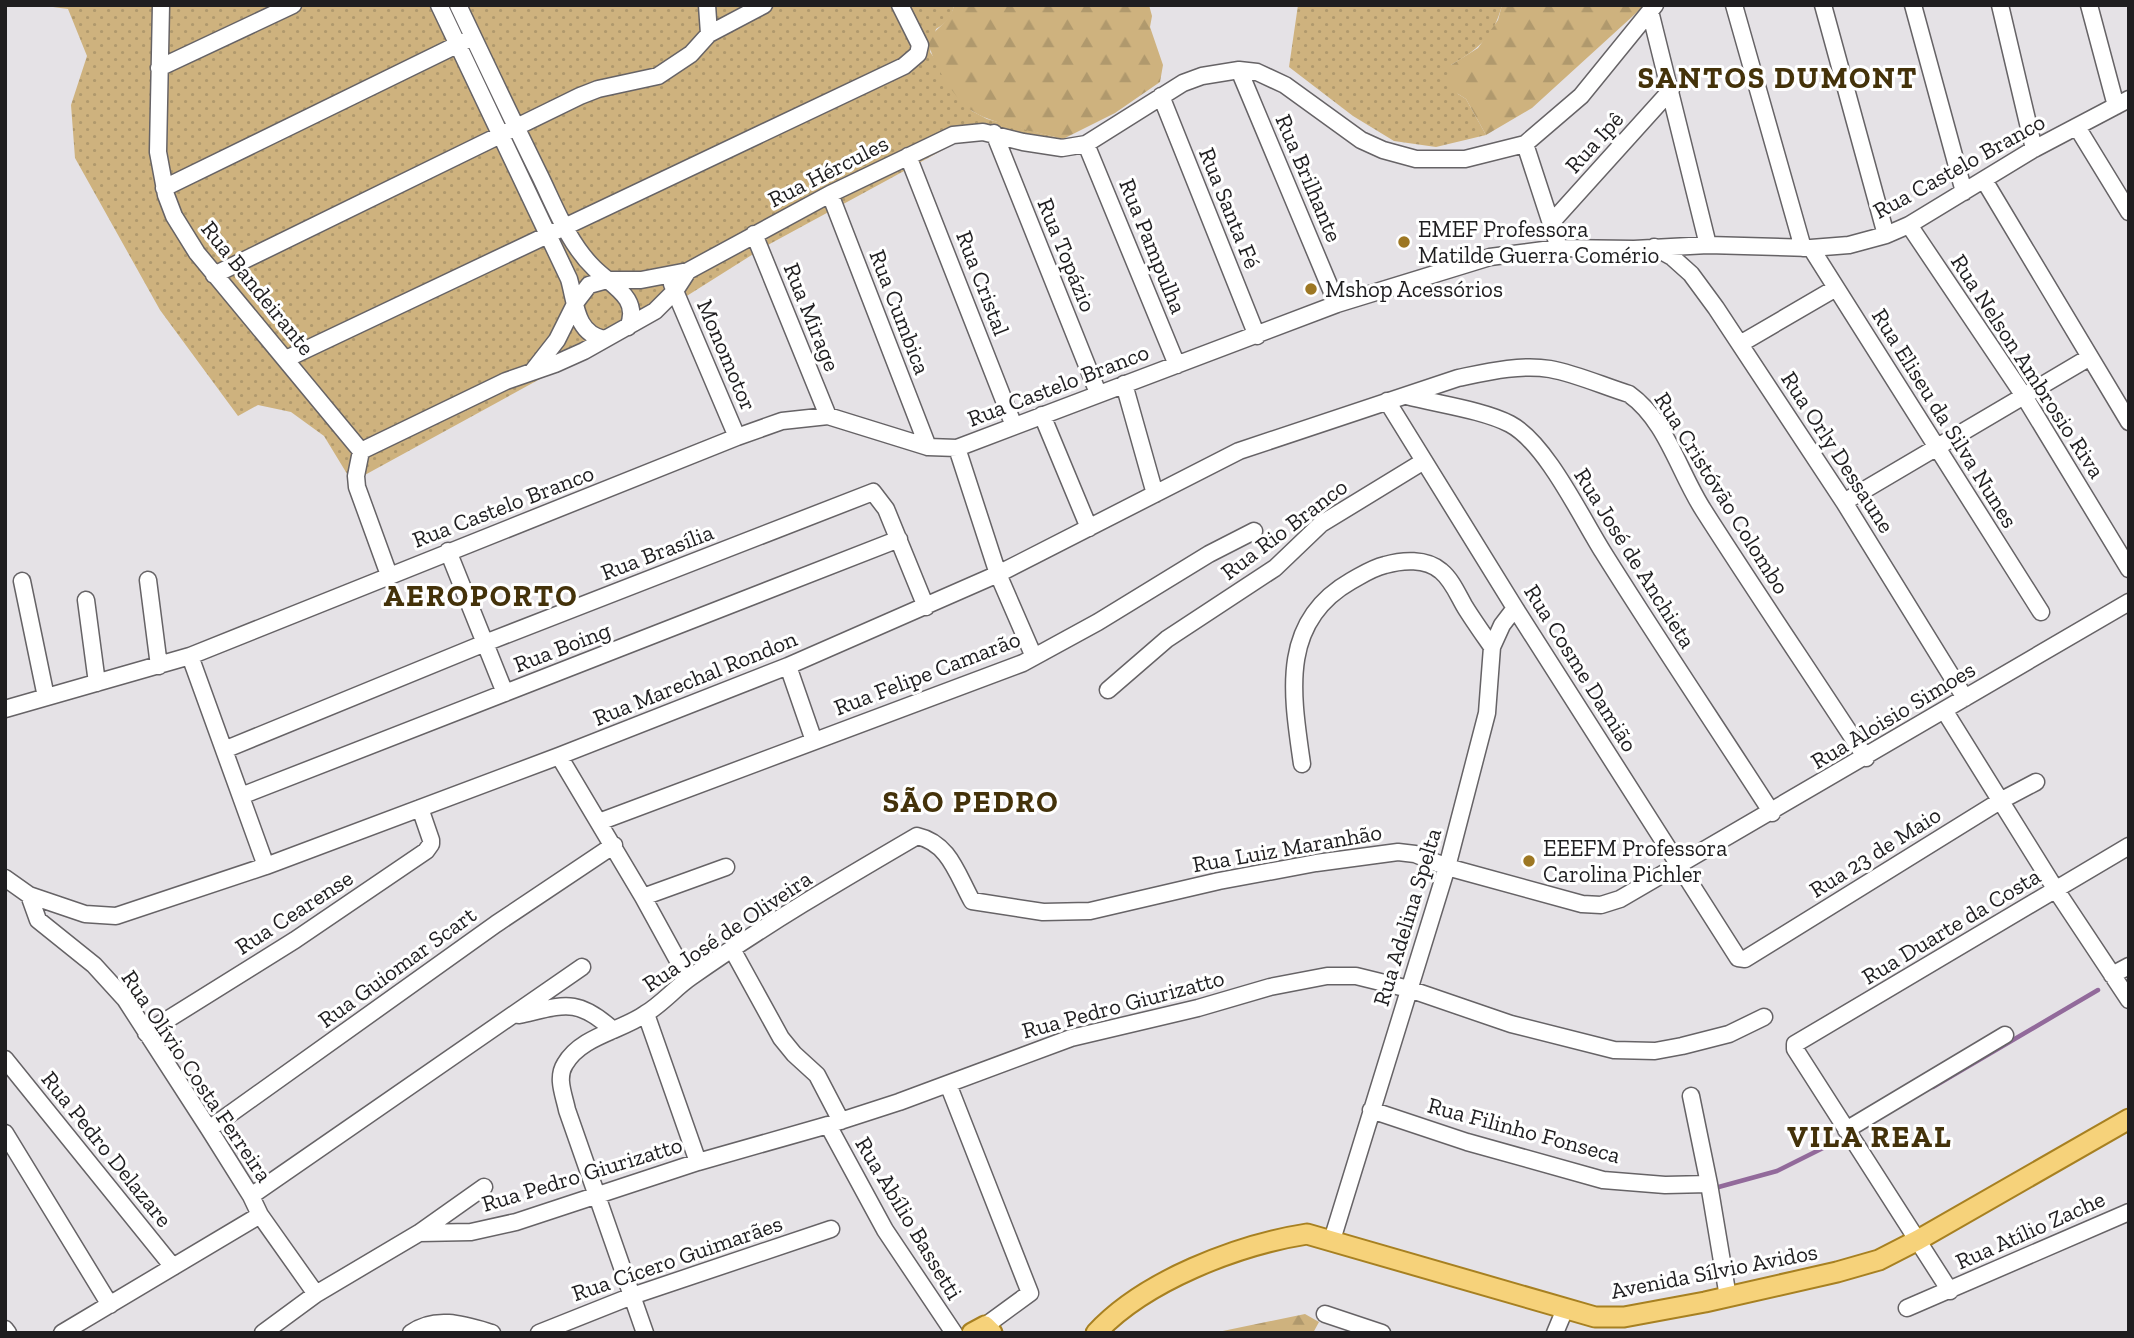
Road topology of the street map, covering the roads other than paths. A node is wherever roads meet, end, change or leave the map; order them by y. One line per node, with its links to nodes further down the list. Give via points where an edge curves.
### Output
1 (161, 5): 17 (street, Rua Bandeirante)
2 (293, 5): 17 (street)
3 (439, 5): 16 (street)
4 (458, 5): 15 (street)
5 (707, 5): 14 (street)
6 (764, 5): 14 (street)
7 (900, 5): 37 (street, via 920,45 910,62)
8 (1734, 5): 44 (street, Rua Eliseu da Silva Nunes)
9 (1823, 5): 40 (street)
10 (1913, 5): 32 (street)
11 (2000, 5): 28 (street)
12 (2089, 5): 21 (street)
13 (1652, 8): 19 (street); 27 (street, via 1581,96)
14 (709, 34): 23 (street, via 691,54 658,76 598,89)
15 (473, 37): 16 (street); 23 (street)
16 (458, 45): 25 (street); 31 (street)
17 (159, 68): 31 (street, Rua Bandeirante, via 158,152)
18 (1239, 70): 20 (street, via 1202,76); 27 (street, via 1257,72 1285,85 1361,140 1399,156 1465,159); 52 (street, Rua Brilhante)
19 (1671, 90): 35 (street, Rua Ipê); 41 (street)
20 (1161, 96): 26 (street); 54 (street, Rua Santa Fé)
21 (2122, 102): 22 (street, Rua Castelo Branco)
22 (2077, 127): 28 (street, Rua Castelo Branco); 34 (street)
23 (516, 128): 25 (street); 37 (street)
24 (994, 133): 26 (street, Rua Hércules, via 1052,147); 29 (street, Rua Hércules, via 953,135); 62 (street, Rua Topázio)
25 (499, 136): 38 (street); 47 (street)
26 (1086, 144): 59 (street, Rua Pampulha)
27 (1525, 144): 35 (street, Rua Ipê)
28 (2034, 149): 30 (street, Rua Castelo Branco)
29 (908, 156): 33 (street, Rua Hércules); 69 (street, Rua Cristal)
30 (1984, 180): 32 (street, Rua Castelo Branco); 57 (street)
31 (164, 188): 47 (street, Rua Bandeirante, via 184,235)
32 (1964, 192): 36 (street, Rua Castelo Branco)
33 (830, 194): 39 (street, Rua Hércules); 71 (street, Rua Cumbica)
34 (2129, 212)
35 (1551, 223): 43 (street, Rua Ipê)
36 (1909, 225): 40 (street, Rua Castelo Branco); 64 (street, Rua Nelson Ambrosio Riva)
37 (565, 226): 38 (street); 48 (street, via 590,265)
38 (547, 234): 51 (street); 58 (street)
39 (754, 234): 45 (street, Rua Hércules); 67 (street, Rua Mirage)
40 (1886, 235): 44 (street, Rua Castelo Branco, via 1849,245)
41 (1708, 245): 42 (street, Rua Castelo Branco); 44 (street, Rua Castelo Branco)
42 (1654, 247): 43 (street, Rua Castelo Branco); 56 (street, Rua Orly Dessaune, via 1691,274)
43 (1559, 248): 52 (street, Rua Castelo Branco, via 1490,257)
44 (1807, 248): 49 (street, Rua Eliseu da Silva Nunes)
45 (688, 271): 46 (street, Rua Hércules); 50 (street, Rua Hércules)
46 (669, 274): 48 (street, Rua Hércules); 50 (street, Monomotor)
47 (214, 275): 58 (street, Rua Bandeirante)
48 (607, 280): 51 (street, via 589,285); 53 (street, via 631,303)
49 (1836, 288): 56 (street); 73 (street, Rua Eliseu da Silva Nunes)
50 (675, 291): 53 (street, Rua Hércules, via 655,311); 70 (street, Monomotor)
51 (576, 302): 55 (street, via 585,330); 60 (street, via 566,326)
52 (1337, 304): 54 (street, Rua Castelo Branco)
53 (628, 327): 55 (street, Rua Hércules)
54 (1257, 336): 59 (street, Rua Castelo Branco)
55 (604, 339): 60 (street, Rua Hércules)
56 (1740, 344): 77 (street, Rua Orly Dessaune)
57 (2090, 357): 64 (street); 68 (street)
58 (286, 359): 74 (street, Rua Bandeirante)
59 (1177, 365): 61 (street, Rua Castelo Branco)
60 (532, 372): 74 (street, Rua Hércules)
61 (1124, 384): 62 (street, Rua Castelo Branco); 76 (street)
62 (1098, 393): 66 (street, Rua Castelo Branco)
63 (1407, 396): 65 (street, Rua Cristóvão Colombo); 108 (street, Rua Cristóvão Colombo, via 1492,371 1549,369 1629,394 1640,402 1664,435 1701,507); 114 (street, Rua José de Anchieta, via 1492,417 1530,440)
64 (2024, 396): 73 (street); 82 (street, Rua Nelson Ambrosio Riva)
65 (1387, 401): 75 (street, Rua Cosme Damião); 76 (street, Rua Marechal Rondon, via 1238,451)
66 (1042, 415): 69 (street, Rua Castelo Branco); 78 (street)
67 (828, 416): 70 (street, Rua Castelo Branco, via 782,421); 71 (street, Rua Castelo Branco)
68 (2129, 422)
69 (1014, 426): 72 (street, Rua Castelo Branco)
70 (737, 437): 81 (street, Rua Castelo Branco)
71 (928, 447): 72 (street, Rua Castelo Branco)
72 (957, 448): 83 (street)
73 (1937, 448): 77 (street); 91 (street, Rua Eliseu da Silva Nunes)
74 (361, 451): 84 (street, via 357,487)
75 (1424, 461): 90 (street, Rua Cosme Damião); 99 (street, Rua Rio Branco, via 1321,524 1275,568 1167,639)
76 (1155, 494): 78 (street, Rua Marechal Rondon)
77 (1844, 502): 102 (street, Rua Orly Dessaune)
78 (1089, 528): 83 (street, Rua Marechal Rondon)
79 (1254, 531): 95 (street, Rua Felipe Camarão)
80 (899, 539): 89 (street); 92 (street, Rua Brasília, via 887,509 873,492); 100 (street, Rua Boing)
81 (448, 551): 84 (street, Rua Castelo Branco); 92 (street)
82 (2129, 569)
83 (998, 574): 89 (street, Rua Marechal Rondon); 95 (street)
84 (389, 575): 94 (street, Rua Castelo Branco)
85 (148, 580): 96 (street)
86 (22, 581): 101 (street)
87 (86, 600): 98 (street)
88 (2129, 602): 102 (street, Rua Aloisio Simoes)
89 (926, 607): 97 (street, Rua Marechal Rondon)
90 (1515, 608): 93 (street, Rua Adelina Spelta); 118 (street, Rua Cosme Damião)
91 (2040, 612)
92 (485, 643): 100 (street); 106 (street, Rua Brasília)
93 (1492, 647): 109 (street, via 1450,582 1434,566 1398,561 1338,589 1303,631 1295,657 1295,714); 121 (street, Rua Adelina Spelta, via 1487,713)
94 (190, 656): 96 (street, Rua Castelo Branco); 106 (street)
95 (1034, 657): 105 (street, Rua Felipe Camarão)
96 (159, 667): 98 (street, Rua Castelo Branco)
97 (788, 667): 105 (street); 107 (street, Rua Marechal Rondon)
98 (97, 683): 101 (street, Rua Castelo Branco)
99 (1108, 690)
100 (505, 693): 111 (street, Rua Boing)
101 (46, 697): 103 (street, Rua Castelo Branco)
102 (1965, 698): 104 (street, Rua Aloisio Simoes)
103 (5, 709)
104 (1944, 710): 108 (street, Rua Aloisio Simoes); 112 (street)
105 (814, 741): 115 (street, Rua Felipe Camarão)
106 (224, 750): 111 (street)
107 (559, 756): 113 (street, Rua Marechal Rondon); 115 (street)
108 (1866, 758): 114 (street, Rua Aloisio Simoes)
109 (1302, 764)
110 (2036, 782): 112 (street, Rua 23 de Maio)
111 (241, 796): 119 (street)
112 (2000, 801): 123 (street); 128 (street, Rua 23 de Maio, via 1745,959)
113 (419, 808): 119 (street, Rua Marechal Rondon); 139 (street, Rua Cearense, via 431,839 426,851)
114 (1772, 813): 118 (street, Rua Aloisio Simoes)
115 (599, 822): 116 (street)
116 (614, 845): 125 (street); 147 (street, Rua Guiomar Scart)
117 (2129, 846): 123 (street, Rua Duarte da Costa)
118 (1679, 865): 121 (street, Rua Luiz Maranhão, via 1620,899 1595,905); 128 (street, Rua Cosme Damião)
119 (266, 866): 124 (street, Rua Marechal Rondon, via 116,916 85,914)
120 (726, 867): 125 (street)
121 (1447, 867): 126 (street, Rua Luiz Maranhão, via 1415,854 1386,852 1219,881 1090,911 1043,912); 133 (street, Rua Adelina Spelta)
122 (5, 878): 124 (street, Rua Marechal Rondon)
123 (2056, 890): 131 (street); 148 (street, Rua Duarte da Costa, via 1795,1044)
124 (29, 895): 139 (street, Rua Olívio Costa Ferreira, via 38,919 94,965 125,999)
125 (643, 897): 132 (street)
126 (972, 901): 127 (street, Rua José de Oliveira, via 945,851 934,841 917,836)
127 (732, 949): 132 (street, Rua José de Oliveira); 146 (street, Rua Abílio Bassetti, via 781,1038 817,1075)
128 (1738, 958)
129 (2129, 966): 131 (street)
130 (582, 967): 136 (street)
131 (2112, 975): 134 (street)
132 (688, 979): 135 (street, Rua José de Oliveira)
133 (1409, 989): 137 (street, Rua Pedro Giurizatto, via 1511,1024 1614,1050 1682,1046 1729,1034); 142 (street, Rua Pedro Giurizatto, via 1340,975 1270,987 1071,1038); 144 (street, Rua Adelina Spelta)
134 (2129, 1000)
135 (646, 1014): 138 (street, Rua José de Oliveira); 150 (street)
136 (512, 1017): 138 (street, via 574,1006 595,1014); 154 (street)
137 (1764, 1017)
138 (613, 1030): 153 (street, Rua José de Oliveira, via 580,1048 564,1064 561,1081)
139 (146, 1033): 147 (street, Rua Olívio Costa Ferreira)
140 (2005, 1035): 148 (street)
141 (5, 1059): 161 (street, Rua Pedro Delazare)
142 (948, 1084): 146 (street, Rua Pedro Giurizatto); 170 (street, via 1030,1293)
143 (1691, 1096): 151 (street)
144 (1371, 1110): 151 (street, Rua Filinho Fonseca, via 1604,1180); 159 (street, Rua Adelina Spelta)
145 (2129, 1119): 160 (main road, Avenida Sílvio Avidos)
146 (834, 1123): 150 (street, Rua Pedro Giurizatto); 177 (street, Rua Abílio Bassetti, via 885,1230)
147 (209, 1129): 154 (street, Rua Olívio Costa Ferreira)
148 (1846, 1130): 160 (street)
149 (5, 1133): 166 (street)
150 (698, 1162): 153 (street, Rua Pedro Giurizatto)
151 (1709, 1184): 165 (street)
152 (485, 1187): 158 (street, Rua Pedro Giurizatto)
153 (597, 1195): 158 (street, Rua Pedro Giurizatto, via 471,1232); 164 (street)
154 (251, 1196): 156 (street, Rua Olívio Costa Ferreira)
155 (2129, 1212): 162 (street, Rua Atílio Zache)
156 (260, 1215): 161 (street); 163 (street, Rua Olívio Costa Ferreira)
157 (831, 1229): 164 (street, Rua Cícero Guimarães)
158 (419, 1233): 163 (street, Rua Pedro Giurizatto)
159 (1332, 1240): 168 (main road, Avenida Sílvio Avidos); 178 (main road, Avenida Sílvio Avidos, via 1307,1234 1288,1237 1213,1260 1153,1287)
160 (1918, 1240): 162 (street, Rua Atílio Zache); 165 (main road, Avenida Sílvio Avidos, via 1862,1266)
161 (173, 1267): 166 (street)
162 (1950, 1291): 167 (street, Rua Atílio Zache)
163 (316, 1294): 172 (street, Rua Pedro Giurizatto)
164 (632, 1296): 175 (street, Rua Cícero Guimarães); 176 (street)
165 (1728, 1297): 168 (main road, Avenida Sílvio Avidos, via 1624,1317 1595,1317)
166 (110, 1305): 171 (street)
167 (1907, 1308)
168 (1565, 1309): 180 (street)
169 (1325, 1314): 179 (street)
170 (983, 1330)
171 (62, 1333)
172 (263, 1333)
173 (411, 1333): 174 (street, via 420,1326 455,1322)
174 (492, 1333)
175 (539, 1333)
176 (645, 1333)
177 (954, 1333)
178 (1096, 1333)
179 (1382, 1333)
180 (1555, 1333)

